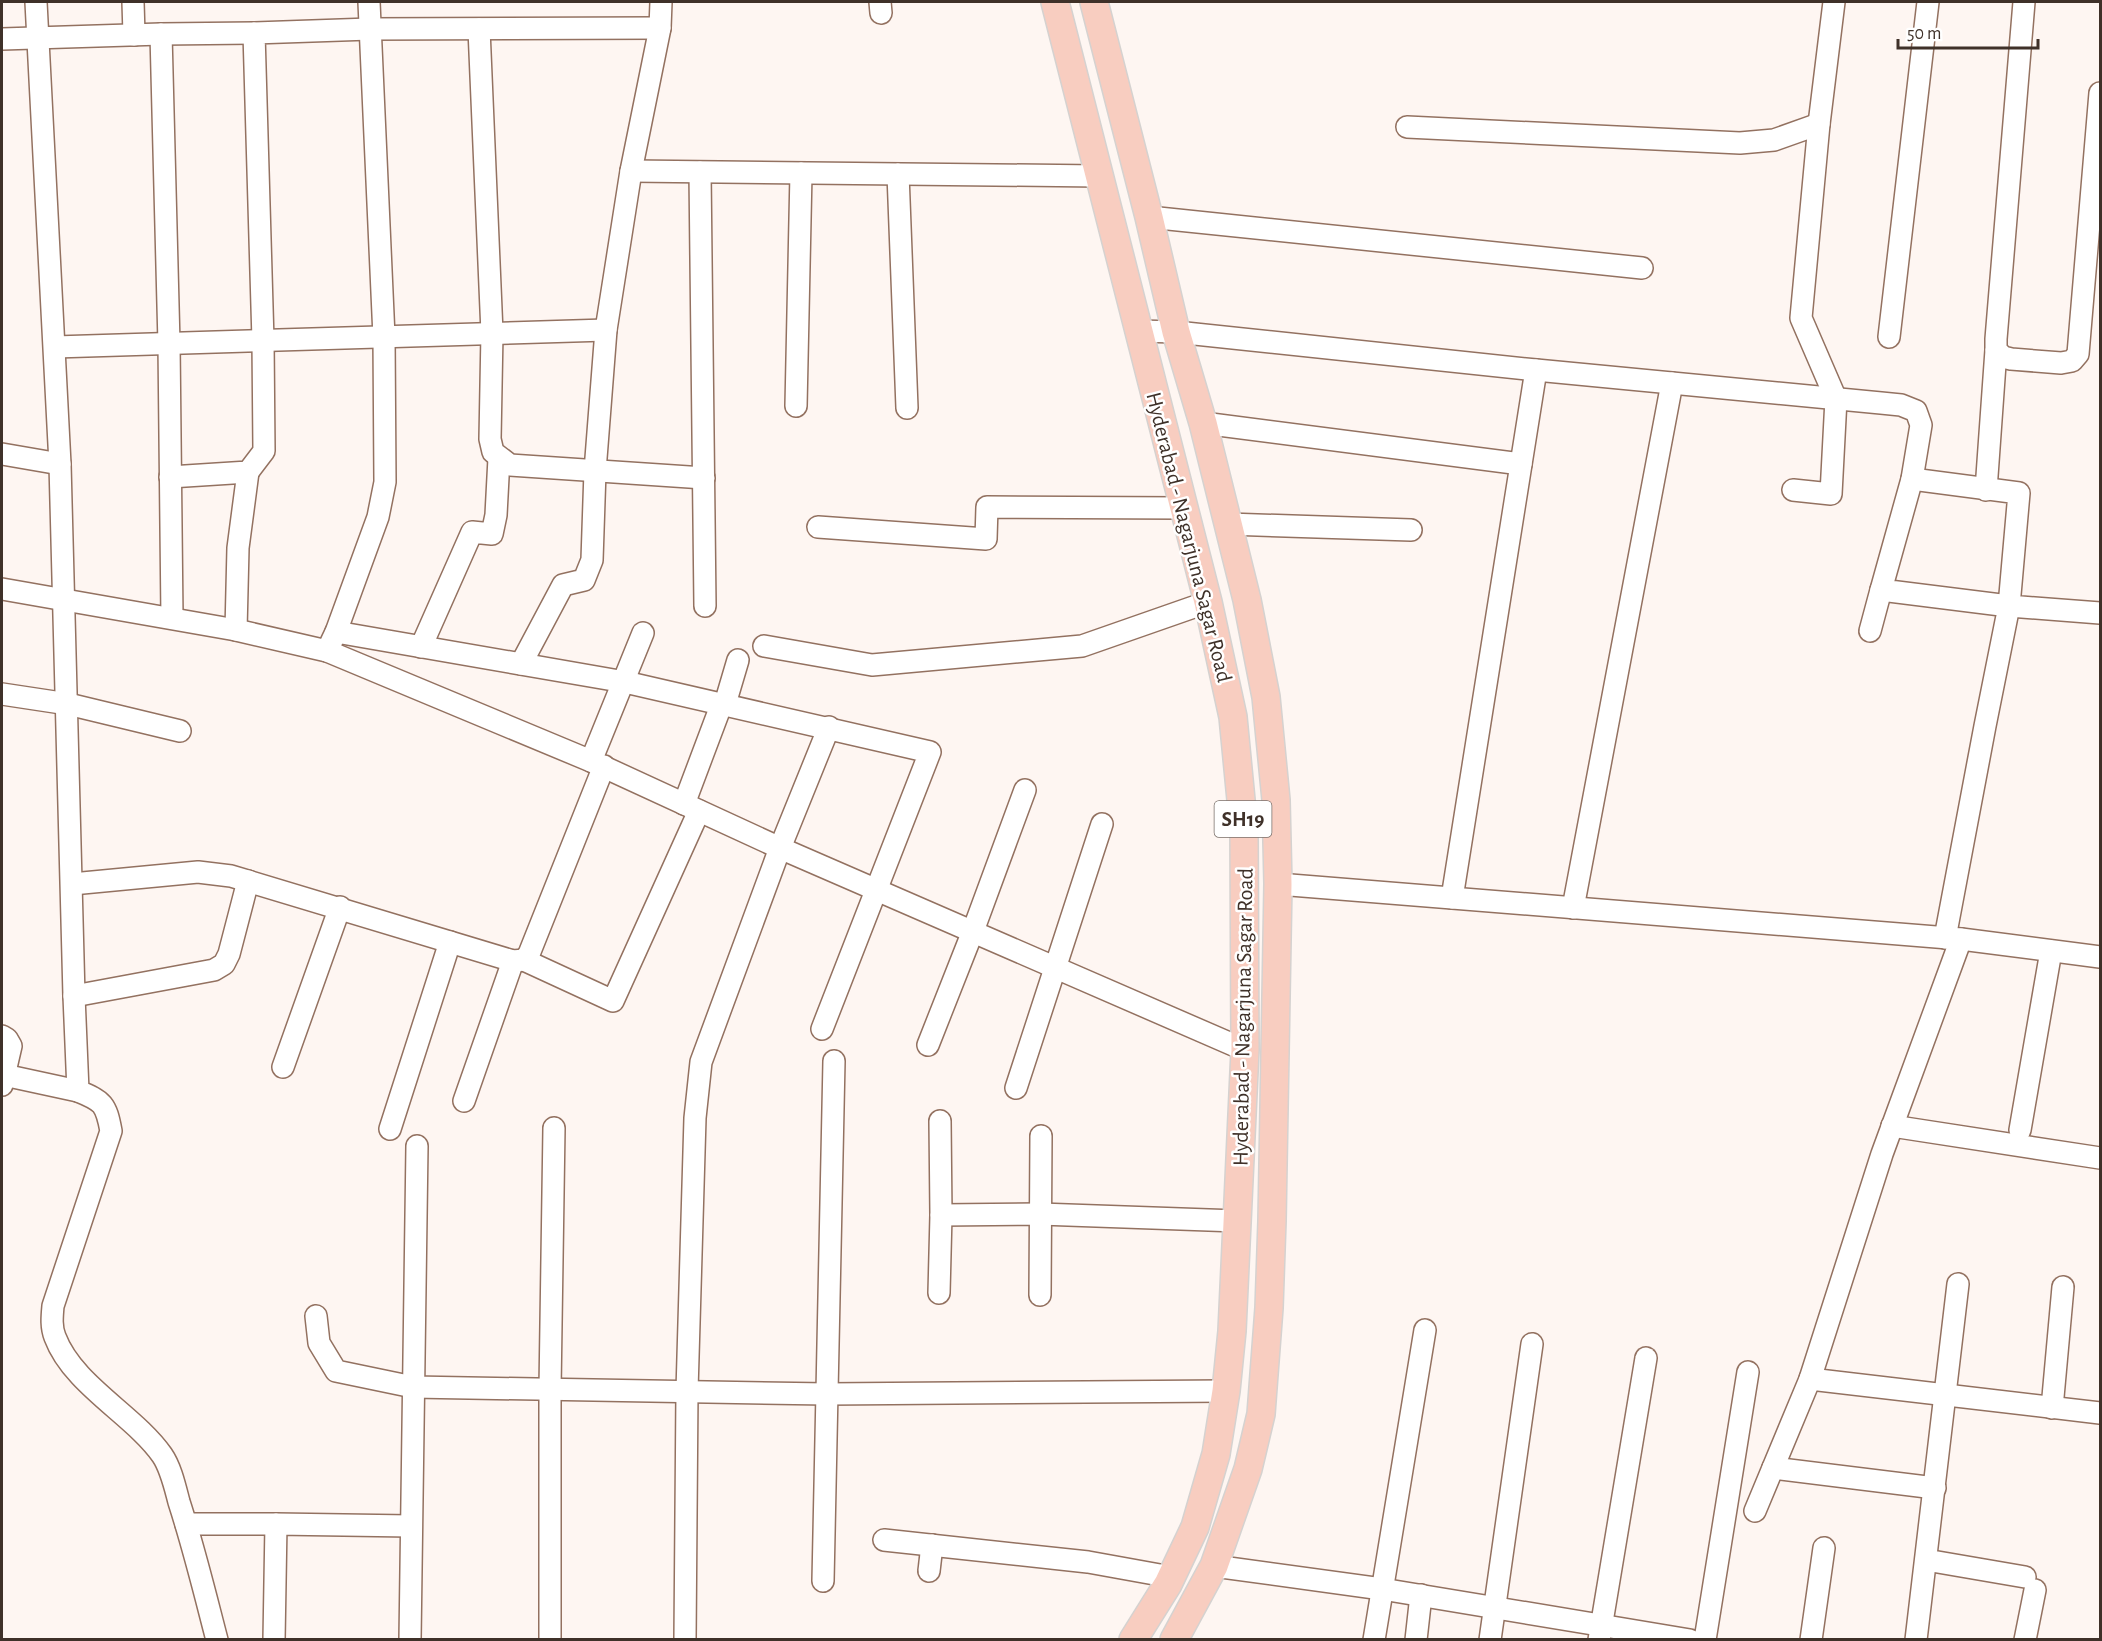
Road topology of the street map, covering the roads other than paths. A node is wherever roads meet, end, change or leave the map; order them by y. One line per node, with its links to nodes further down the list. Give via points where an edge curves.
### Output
1 (36, 2): 16 (street)
2 (133, 2): 15 (street)
3 (369, 2): 12 (street)
4 (661, 2): 11 (street)
5 (1055, 2): 25 (main road, Hyderabad - Nagarjuna Sagar Road / SH19)
6 (1094, 2): 26 (main road, Hyderabad - Nagarjuna Sagar Road / SH19)
7 (1834, 2): 19 (street)
8 (1928, 2): 33 (street)
9 (2024, 2): 37 (street)
10 (479, 28): 11 (street); 12 (street); 31 (street)
11 (660, 28): 21 (street)
12 (370, 29): 13 (street); 32 (street)
13 (254, 33): 14 (street); 34 (street)
14 (161, 34): 15 (street); 35 (street)
15 (134, 35): 16 (street)
16 (38, 38): 17 (street); 36 (street)
17 (2, 39)
18 (2100, 93): 37 (street, via 2078,354 2072,361 2061,363 2011,359)
19 (1819, 124): 20 (street, via 1774,140 1740,143); 40 (street, via 1801,318)
20 (1407, 128)
21 (631, 171): 22 (street); 28 (street)
22 (700, 172): 23 (street); 51 (street)
23 (801, 173): 24 (street); 41 (street)
24 (898, 174): 25 (street); 42 (street)
25 (1100, 176): 29 (main road, Hyderabad - Nagarjuna Sagar Road / SH19)
26 (1149, 217): 27 (street); 30 (main road, Hyderabad - Nagarjuna Sagar Road / SH19)
27 (1642, 268)
28 (606, 330): 31 (street); 48 (street)
29 (1139, 331): 30 (street); 55 (main road, Hyderabad - Nagarjuna Sagar Road / SH19)
30 (1176, 332): 38 (street); 43 (main road, Hyderabad - Nagarjuna Sagar Road / SH19)
31 (492, 333): 32 (street); 45 (street, via 490,439)
32 (384, 337): 34 (street); 70 (street, via 383,494)
33 (1889, 337)
34 (263, 341): 35 (street); 49 (street, via 264,451)
35 (169, 344): 36 (street); 50 (street)
36 (55, 347): 46 (street)
37 (1996, 350): 54 (street)
38 (1536, 370): 39 (street); 47 (street)
39 (1672, 383): 40 (street); 92 (street)
40 (1836, 399): 52 (street, via 1901,405 1916,411 1921,425); 53 (street, via 1831,494)
41 (796, 406)
42 (907, 408)
43 (1203, 423): 47 (street); 56 (main road, Hyderabad - Nagarjuna Sagar Road / SH19)
44 (2, 454): 46 (street)
45 (498, 458): 48 (street, via 510,465); 72 (street, via 492,534 472,532)
46 (60, 464): 61 (street)
47 (1521, 464): 90 (street)
48 (595, 471): 51 (street); 74 (street, via 592,560 584,580 563,585)
49 (248, 472): 50 (street); 67 (street, via 238,548)
50 (170, 477): 66 (street)
51 (704, 478): 63 (street)
52 (1912, 478): 54 (street); 60 (street)
53 (1793, 490)
54 (1986, 490): 64 (street, via 2019,493)
55 (1183, 508): 57 (street, via 987,507 986,539); 62 (main road, Hyderabad - Nagarjuna Sagar Road / SH19)
56 (1228, 524): 58 (street); 88 (main road, Hyderabad - Nagarjuna Sagar Road / SH19, via 1266,697 1276,800)
57 (818, 527)
58 (1411, 530)
59 (2, 589): 61 (street)
60 (1881, 590): 64 (street); 68 (street)
61 (65, 598): 66 (street); 77 (street)
62 (1208, 602): 71 (street, via 1082,646 872,665); 104 (main road, Hyderabad - Nagarjuna Sagar Road / SH19, via 1233,717 1244,831)
63 (705, 606)
64 (2009, 606): 65 (street); 94 (street, via 1985,726)
65 (2100, 614)
66 (172, 618): 67 (street)
67 (236, 630): 70 (street)
68 (1870, 631)
69 (643, 633): 75 (street)
70 (332, 642): 72 (street); 81 (street)
71 (764, 646)
72 (421, 647): 74 (street)
73 (738, 660): 78 (street)
74 (521, 664): 75 (street)
75 (625, 682): 78 (street); 81 (street)
76 (2, 694): 77 (street)
77 (68, 704): 80 (street); 87 (street)
78 (723, 704): 79 (street); 83 (street)
79 (829, 727): 85 (street); 89 (street, via 930,752)
80 (180, 731)
81 (598, 764): 83 (street); 98 (street, via 530,954)
82 (1025, 790): 93 (street)
83 (691, 808): 85 (street); 98 (street, via 613,1001)
84 (1102, 824): 99 (street)
85 (780, 848): 89 (street); 134 (street, via 701,1062 695,1119)
86 (248, 881): 87 (street, via 198,872); 91 (street); 100 (street, via 224,964 214,970)
87 (72, 884): 100 (street)
88 (1278, 884): 90 (street); 150 (main road, Hyderabad - Nagarjuna Sagar Road / SH19, via 1272,1221 1261,1414 1248,1469)
89 (878, 890): 93 (street); 101 (street)
90 (1452, 898): 92 (street)
91 (340, 907): 95 (street); 106 (street)
92 (1573, 908): 94 (street)
93 (973, 931): 99 (street); 103 (street)
94 (1953, 938): 96 (street); 112 (street)
95 (450, 942): 98 (street); 114 (street)
96 (2051, 951): 97 (street); 115 (street)
97 (2100, 957)
98 (519, 960): 110 (street)
99 (1056, 967): 104 (street); 108 (street)
100 (74, 996): 109 (street)
101 (822, 1029)
102 (2, 1036): 107 (street, via 12,1046)
103 (928, 1045)
104 (1245, 1050): 121 (main road, Hyderabad - Nagarjuna Sagar Road / SH19)
105 (834, 1061): 136 (street)
106 (283, 1066)
107 (3, 1080): 109 (street)
108 (1016, 1088)
109 (78, 1091): 143 (street, via 100,1100 111,1131 53,1306 54,1336 65,1358 164,1457)
110 (464, 1101)
111 (940, 1121): 120 (street)
112 (1892, 1126): 118 (street); 131 (street)
113 (554, 1128): 133 (street)
114 (390, 1129)
115 (2020, 1130)
116 (1041, 1136): 119 (street)
117 (417, 1146): 132 (street)
118 (2100, 1158)
119 (1040, 1214): 120 (street); 121 (street); 125 (street)
120 (941, 1215): 124 (street)
121 (1237, 1221): 135 (main road, Hyderabad - Nagarjuna Sagar Road / SH19)
122 (1958, 1284): 137 (street)
123 (2063, 1287): 138 (street)
124 (939, 1293)
125 (1040, 1295)
126 (315, 1316): 132 (street, via 319,1343 336,1371)
127 (1425, 1330): 154 (street)
128 (1532, 1344): 156 (street)
129 (1646, 1358): 157 (street)
130 (1748, 1372): 169 (street)
131 (1810, 1379): 137 (street); 140 (street)
132 (414, 1387): 133 (street); 145 (street)
133 (550, 1389): 134 (street); 161 (street)
134 (687, 1391): 136 (street); 162 (street)
135 (1226, 1391): 136 (street); 152 (main road, Hyderabad - Nagarjuna Sagar Road / SH19, via 1216,1454 1198,1517)
136 (827, 1394): 153 (street)
137 (1944, 1395): 138 (street); 141 (street)
138 (2052, 1408): 139 (street)
139 (2100, 1413)
140 (1773, 1468): 141 (street); 142 (street)
141 (1935, 1488): 149 (street)
142 (1755, 1511)
143 (186, 1524): 144 (street); 158 (street)
144 (276, 1524): 145 (street); 159 (street)
145 (411, 1526): 160 (street)
146 (884, 1540): 147 (street)
147 (932, 1545): 151 (street); 152 (street, via 1088,1562)
148 (1824, 1548): 170 (street)
149 (1926, 1560): 171 (street); 172 (street, via 2030,1583)
150 (1214, 1566): 154 (street); 164 (main road, Hyderabad - Nagarjuna Sagar Road / SH19)
151 (928, 1571)
152 (1171, 1577): 163 (main road, Hyderabad - Nagarjuna Sagar Road / SH19)
153 (823, 1581)
154 (1382, 1589): 155 (street); 165 (street)
155 (1422, 1595): 156 (street); 166 (street)
156 (1494, 1607): 157 (street); 167 (street)
157 (1600, 1632): 168 (street)
158 (217, 1640)
159 (274, 1640)
160 (410, 1640)
161 (550, 1640)
162 (685, 1640)
163 (1133, 1640)
164 (1174, 1640)
165 (1374, 1640)
166 (1416, 1640)
167 (1490, 1640)
168 (1690, 1640)
169 (1705, 1640)
170 (1811, 1640)
171 (1916, 1640)
172 (2025, 1640)

